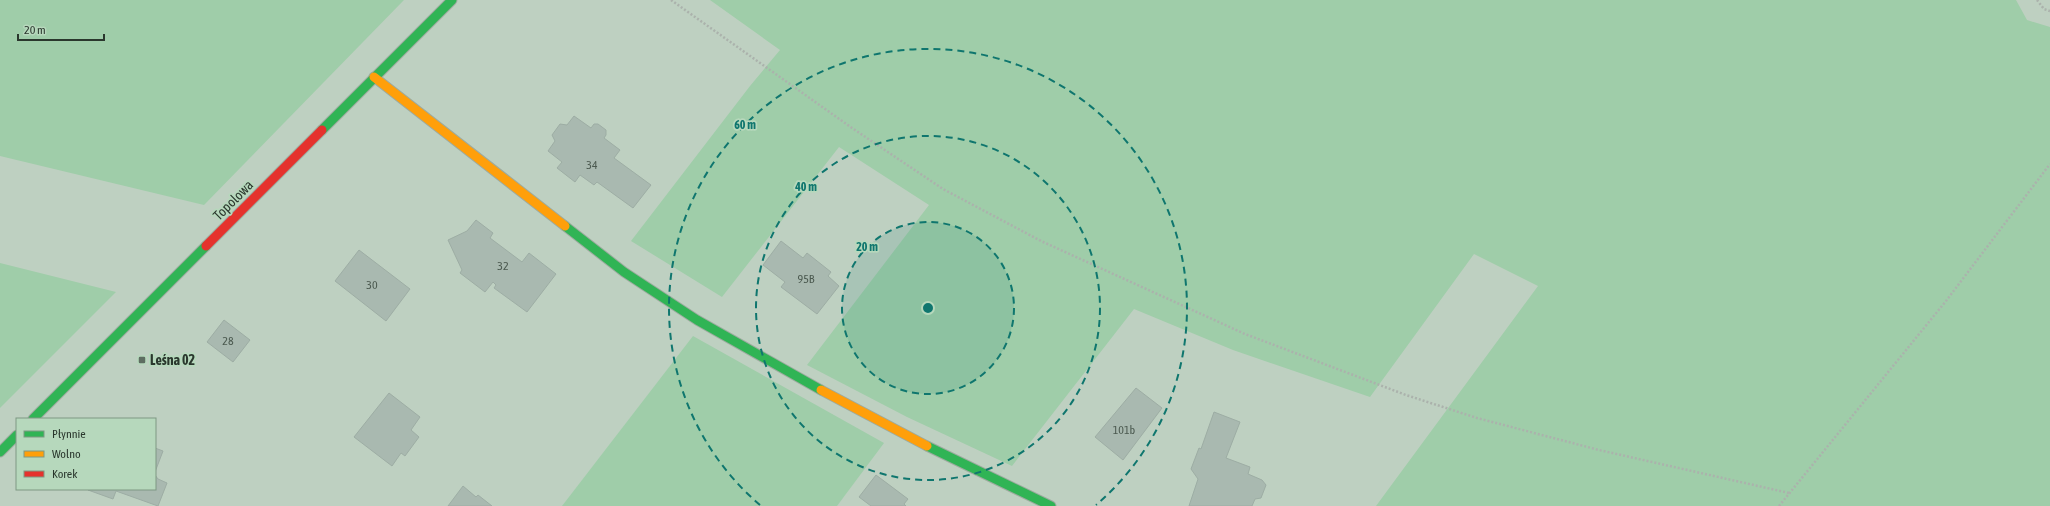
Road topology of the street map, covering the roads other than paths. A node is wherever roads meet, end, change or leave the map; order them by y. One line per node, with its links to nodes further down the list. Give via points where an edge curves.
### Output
1 (452, 0): 2 (street, Topolowa)
2 (374, 78): 3 (street, Topolowa); 6 (street, via 624,272 697,320 941,453)
3 (35, 418)
4 (16, 436): 5 (street)
5 (0, 452)
6 (1052, 506)

